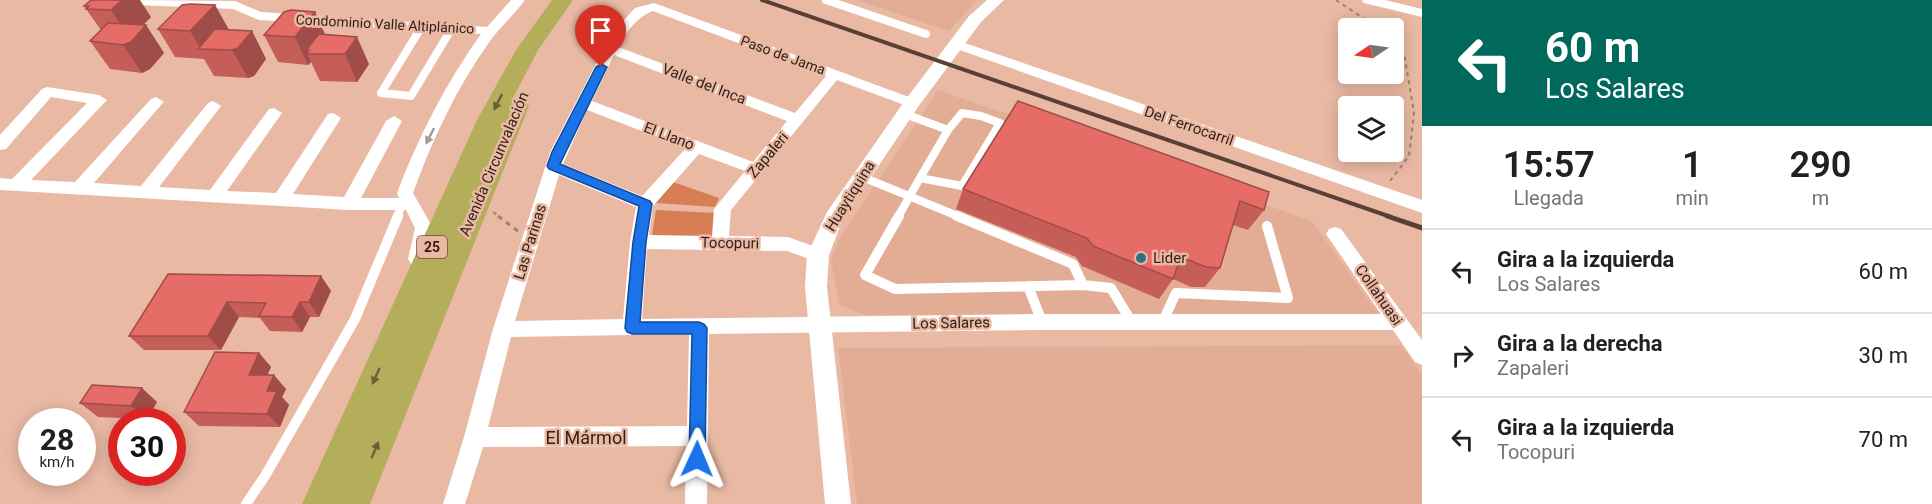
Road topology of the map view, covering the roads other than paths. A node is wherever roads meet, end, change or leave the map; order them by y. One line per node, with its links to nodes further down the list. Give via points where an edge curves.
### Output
1 (518, 0): 12 (street)
2 (563, 0): 57 (highway, Avenida Circunvalación / 25, one-way to 57, via 527,50 493,112)
3 (583, 0): 61 (highway, Avenida Circunvalación / 25, one-way to 3, via 504,133 547,51)
4 (826, 0): 13 (lane)
5 (996, 0): 14 (street, Huaytiquina, via 981,12)
6 (1369, 0): 9 (street)
7 (136, 1): 10 (street, Condominio Valle Altiplánico, via 235,5 259,16)
8 (654, 7): 15 (street, Las Parinas, via 640,11 617,36); 16 (street, Paso de Jama)
9 (1422, 14)
10 (422, 26): 11 (street, Condominio Valle Altiplánico); 11 (lane, via 381,93 411,96)
11 (452, 28): 12 (street, Condominio Valle Altiplánico)
12 (492, 31): 39 (street, one-way to 39, via 465,68 414,168)
13 (926, 34)
14 (957, 44): 20 (street, Huaytiquina); 41 (street, Del Ferrocarril)
15 (611, 49): 18 (street, Las Parinas); 23 (street, Valle del Inca)
16 (835, 75): 20 (street, Paso de Jama); 23 (street, Zapaleri)
17 (156, 102): 33 (street)
18 (583, 103): 27 (street, El Llano); 28 (street, Las Parinas)
19 (213, 106): 34 (street)
20 (908, 108): 25 (lane); 30 (street, Huaytiquina)
21 (274, 113): 35 (street)
22 (333, 118): 36 (street)
23 (797, 119): 29 (street, Zapaleri)
24 (394, 121): 38 (street)
25 (948, 130): 31 (lane); 31 (lane, via 963,112 1000,123 962,186)
26 (0, 145): 32 (street, via 47,92 99,100)
27 (696, 147): 29 (street, El Llano); 40 (street)
28 (553, 166): 40 (street); 56 (street, Las Parinas)
29 (755, 169): 45 (street, Zapaleri, via 723,209)
30 (860, 176): 37 (lane); 46 (street, Huaytiquina, via 825,233)
31 (920, 178): 37 (lane)
32 (8, 184): 33 (street)
33 (79, 189): 34 (street)
34 (145, 193): 35 (street)
35 (214, 196): 36 (street)
36 (284, 196): 38 (street)
37 (910, 196): 47 (lane, via 1073,264); 48 (lane, via 865,275 895,289)
38 (352, 198): 39 (street)
39 (406, 201): 57 (street, Avenida Circunvalación, via 420,214 425,233 395,310); 62 (lane, via 355,319)
40 (645, 204): 44 (street)
41 (1422, 207)
42 (1267, 226): 50 (lane, via 1288,298 1176,293)
43 (1335, 234): 52 (street, Collahuasi)
44 (639, 242): 45 (street, Tocopuri); 54 (street)
45 (720, 244): 46 (street, Tocopuri, via 788,244)
46 (818, 255): 53 (street, Huaytiquina)
47 (1083, 285): 48 (lane); 49 (lane, via 1112,288)
48 (1028, 286): 51 (lane)
49 (1131, 321): 50 (street, Los Salares); 51 (street, Los Salares)
50 (1163, 321): 52 (street, Los Salares)
51 (1042, 322): 53 (street, Los Salares)
52 (1398, 322): 58 (street, Collahuasi)
53 (820, 325): 55 (street, Los Salares); 66 (street, Huaytiquina)
54 (632, 328): 55 (street, Los Salares); 56 (street, Los Salares)
55 (699, 328): 59 (street)
56 (503, 329): 60 (street, Las Parinas)
57 (391, 343): 63 (highway, Avenida Circunvalación / 25, one-way to 63)
58 (1422, 356)
59 (698, 436): 60 (street, El Mármol); 65 (street)
60 (475, 437): 64 (street, Las Parinas)
61 (354, 502)
62 (246, 504)
63 (320, 504)
64 (454, 504)
65 (696, 504)
66 (838, 504)

